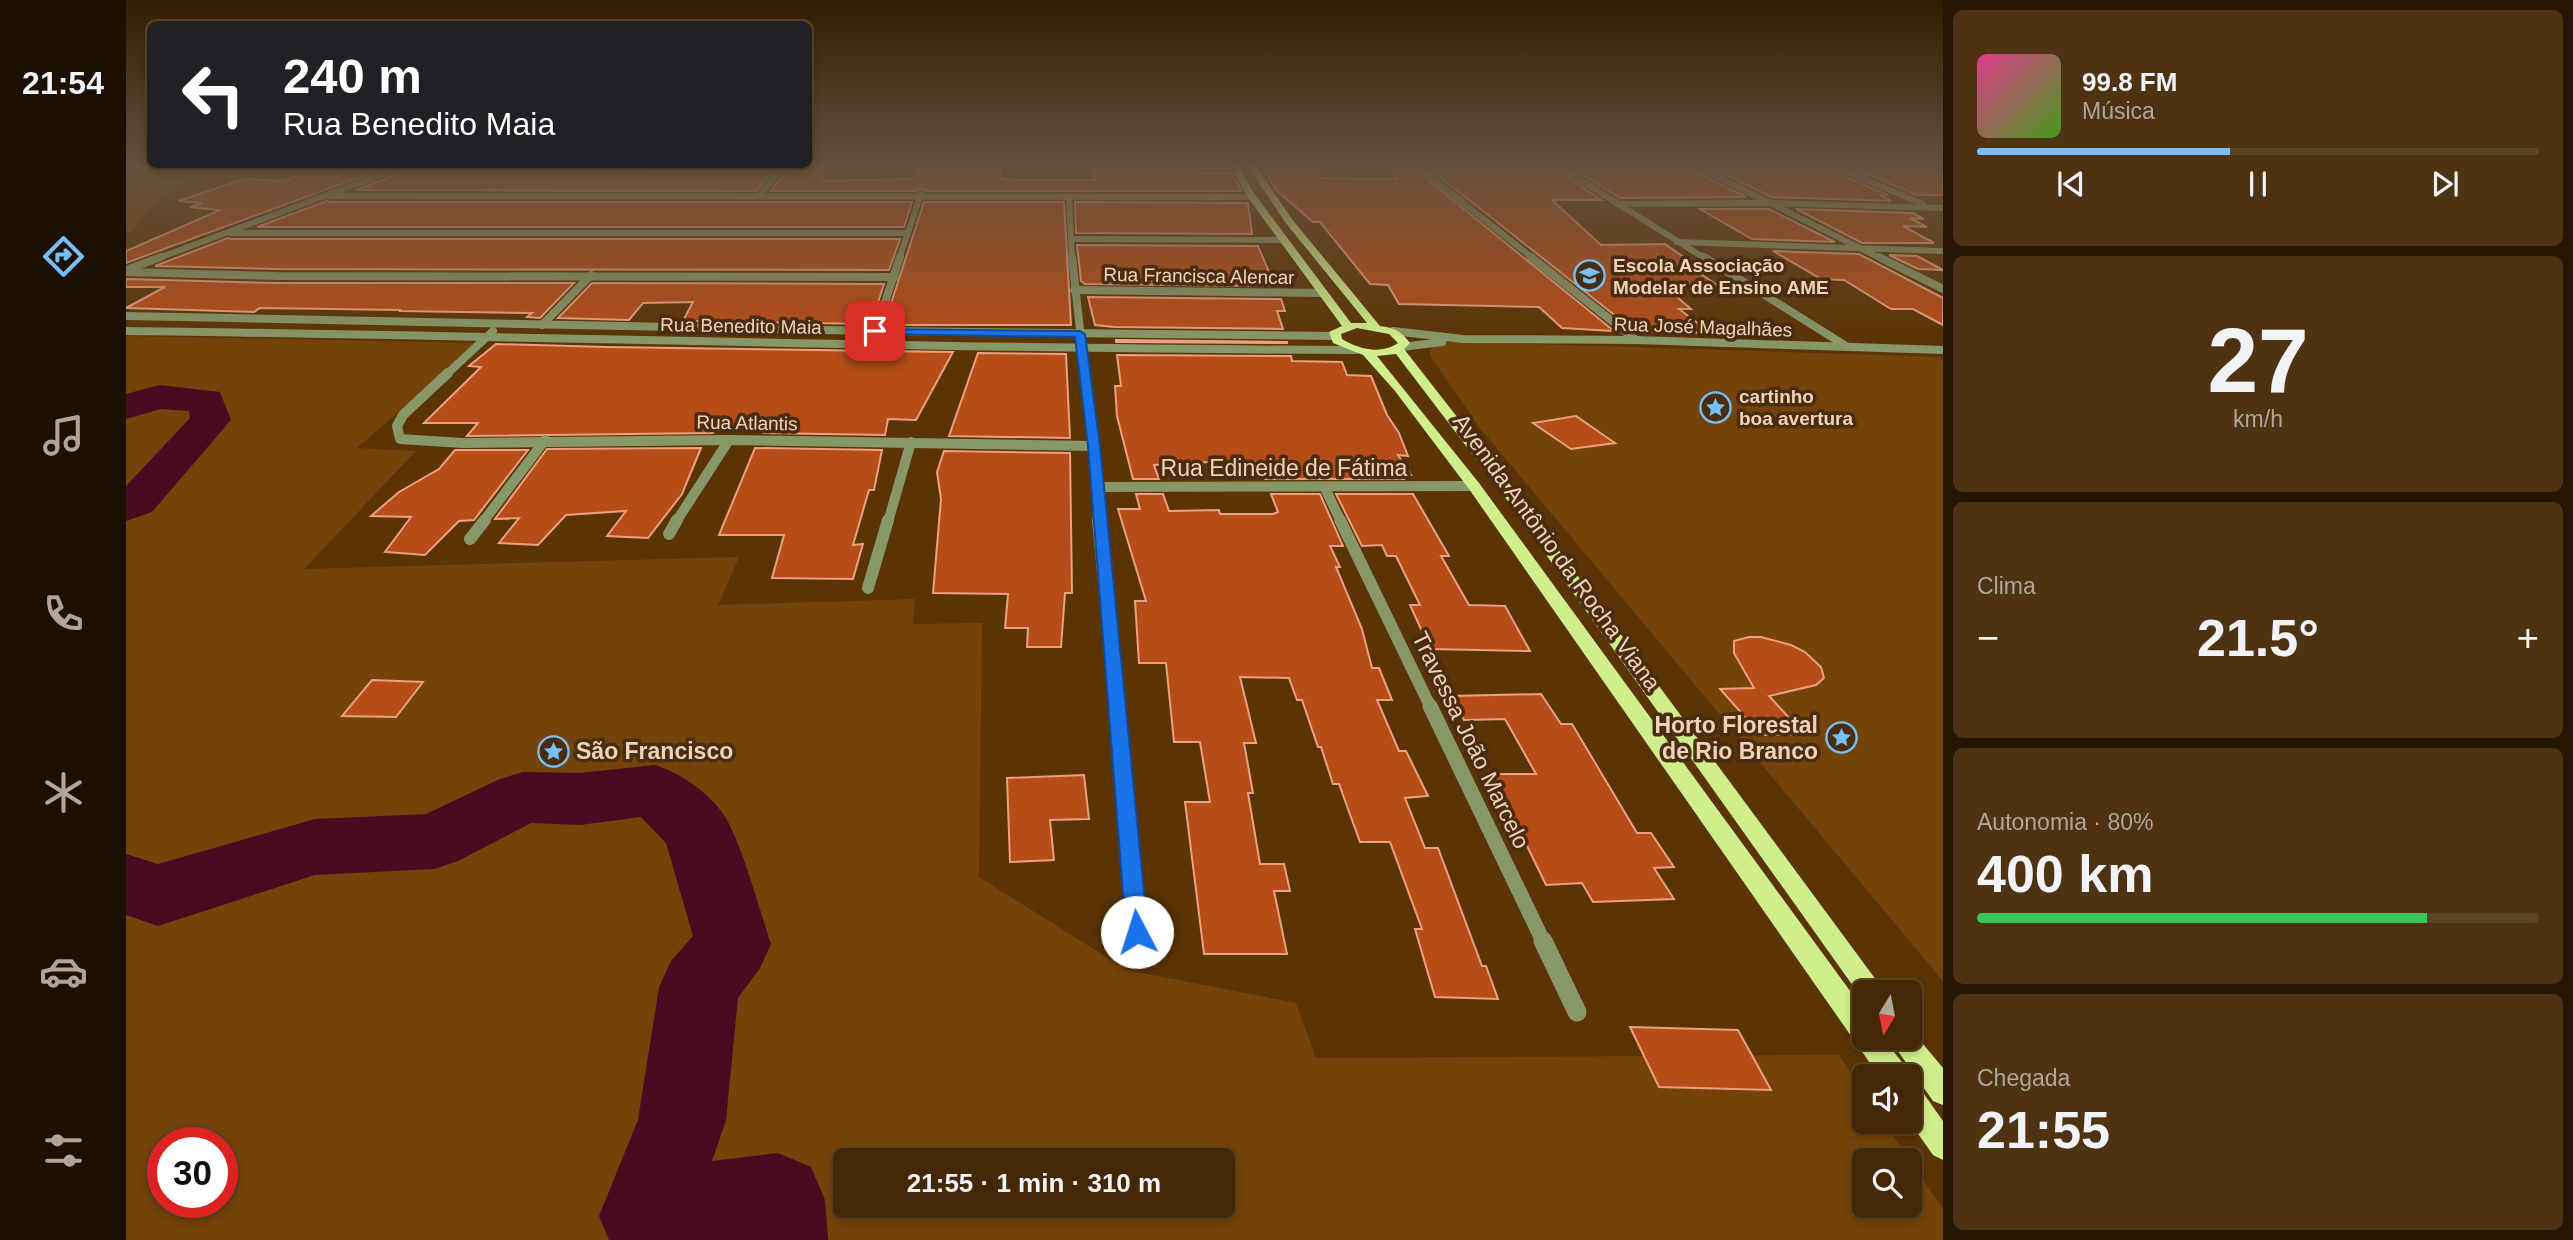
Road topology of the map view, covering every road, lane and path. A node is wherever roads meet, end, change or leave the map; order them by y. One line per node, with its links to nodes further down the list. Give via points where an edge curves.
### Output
1 (255, 224): 9 (street)
2 (911, 224): 10 (street)
3 (1070, 224): 11 (street)
4 (1273, 224): 12 (main road)
5 (1291, 224): 26 (main road)
6 (1490, 224): 34 (street)
7 (1647, 224): 13 (street)
8 (1811, 224): 14 (street)
9 (231, 233): 10 (street); 16 (street)
10 (908, 233): 18 (street)
11 (1071, 239): 12 (street); 20 (street)
12 (1285, 240): 21 (main road)
13 (1676, 242): 14 (street); 36 (street)
14 (1859, 248): 15 (street); 19 (street)
15 (1943, 251)
16 (126, 271): 17 (street, via 276,276)
17 (591, 275): 18 (street); 24 (street)
18 (895, 277): 28 (street)
19 (1943, 289)
20 (1074, 290): 21 (street, Rua Francisca Alencar); 30 (street)
21 (1323, 293): 25 (main road)
22 (126, 316): 23 (street, Rua Benedito Maia)
23 (501, 324): 24 (street, Rua Benedito Maia); 31 (street)
24 (542, 325): 28 (street, Rua Benedito Maia)
25 (1347, 326): 26 (main road); 32 (main road)
26 (1376, 326): 29 (main road)
27 (126, 331): 31 (street, Rua Benedito Maia)
28 (875, 331): 30 (street, Rua Benedito Maia); 35 (street)
29 (1393, 331): 33 (street, Rua José Magalhães); 37 (main road, Avenida Antônio da Rocha Viana, via 1404,339)
30 (1080, 334): 32 (street, Rua Benedito Maia); 38 (street)
31 (489, 335): 35 (street, Rua Benedito Maia); 41 (street, Rua Atlantis, via 403,415 397,426 400,439 451,443)
32 (1334, 336): 40 (main road, Avenida Antônio da Rocha Viana, via 1344,346)
33 (1463, 339): 34 (street, Rua José Magalhães); 37 (street, Rua José Magalhães)
34 (1636, 340): 36 (street, Rua José Magalhães)
35 (870, 345): 38 (street, Rua Benedito Maia)
36 (1846, 347): 39 (street, Rua José Magalhães)
37 (1400, 348): 40 (main road); 52 (main road, Avenida Antônio da Rocha Viana)
38 (1079, 349): 40 (street, Rua Benedito Maia); 44 (street)
39 (1943, 350)
40 (1361, 351): 45 (main road, Avenida Antônio da Rocha Viana, via 1415,408)
41 (545, 440): 42 (street, Rua Atlantis); 49 (street)
42 (729, 440): 43 (street, Rua Atlantis); 48 (street)
43 (911, 442): 44 (street, Rua Atlantis); 50 (street)
44 (1094, 446): 46 (street)
45 (1474, 486): 47 (street, Rua Edineide de Fátima); 54 (main road, Avenida Antônio da Rocha Viana)
46 (1095, 487): 47 (street, Rua Edineide de Fátima); 51 (street)
47 (1325, 488): 53 (street, Travessa João Marcelo)
48 (670, 534)
49 (470, 539)
50 (868, 588)
51 (1137, 932)
52 (1862, 980)
53 (1577, 1012)
54 (1852, 1015)
55 (1914, 1050): 56 (main road)
56 (1943, 1091)
57 (1922, 1115): 58 (main road)
58 (1943, 1145)

